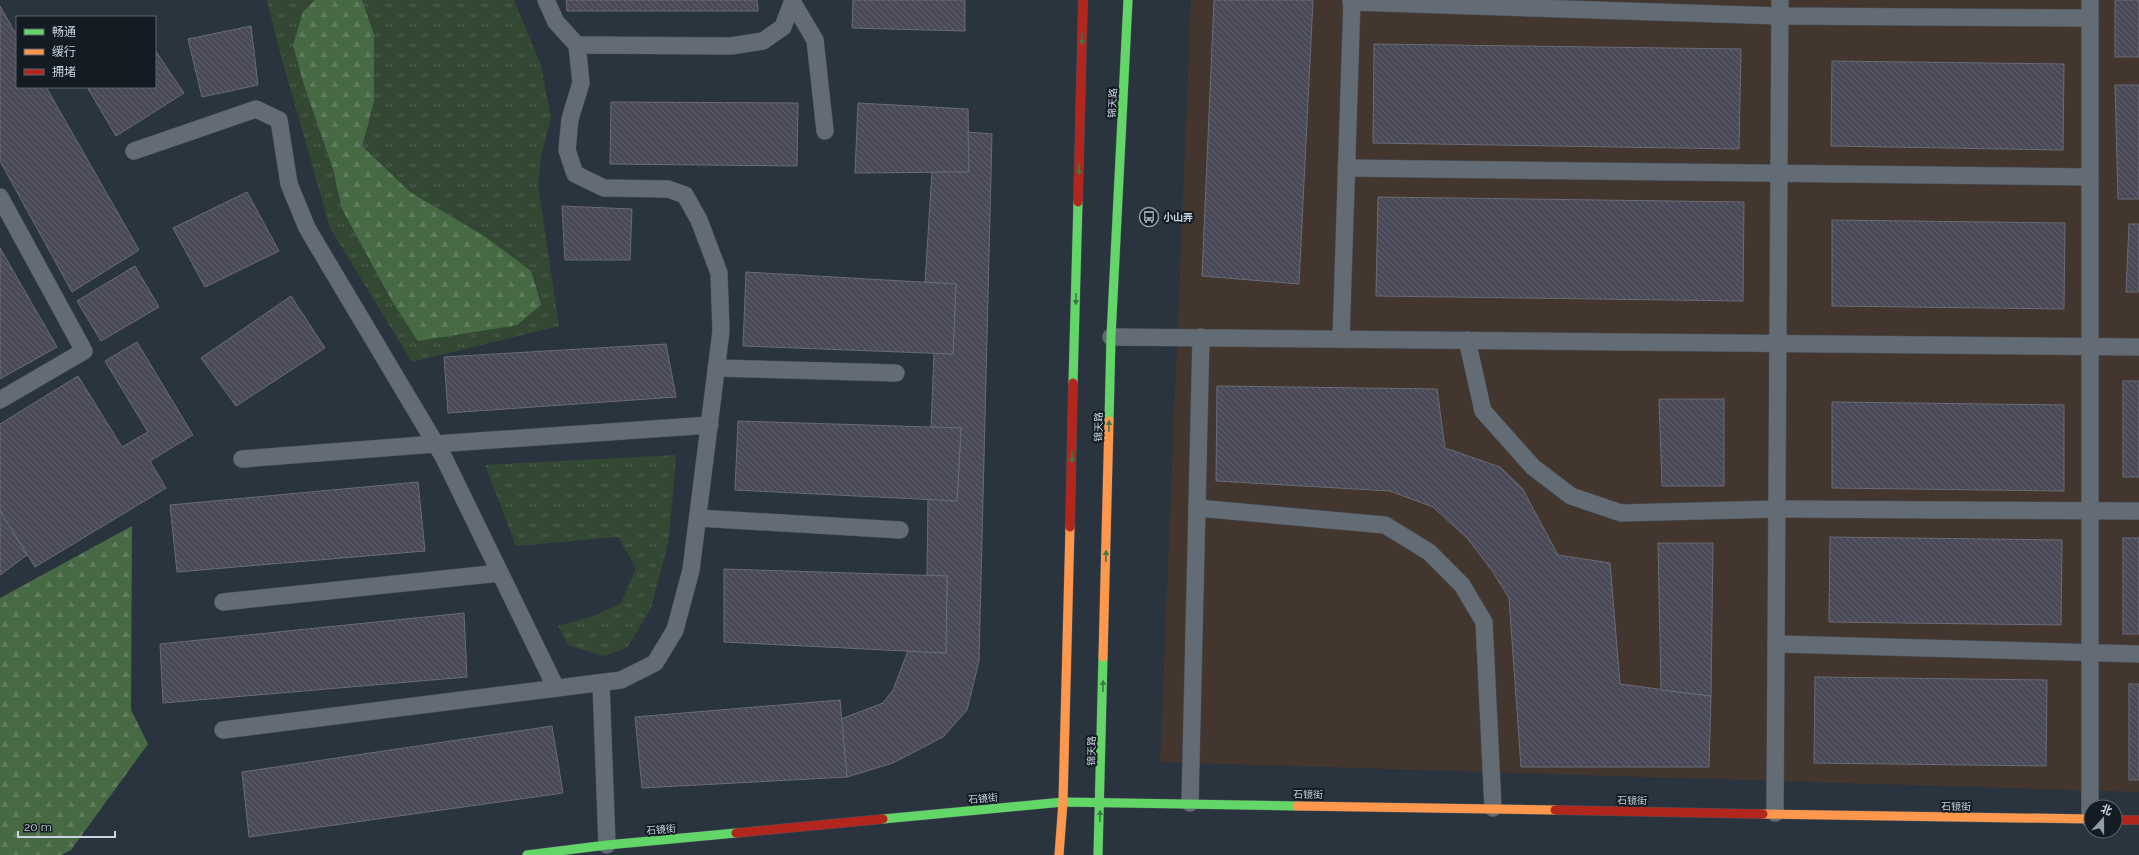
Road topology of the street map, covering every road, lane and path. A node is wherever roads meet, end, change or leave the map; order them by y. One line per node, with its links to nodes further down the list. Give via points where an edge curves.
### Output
1 (546, 0): 9 (lane, via 556,22)
2 (1083, 0): 45 (main road, one-way to 45)
3 (1128, 0): 16 (main road, 锦天路)
4 (2090, 0): 8 (lane)
5 (1352, 1): 7 (lane); 12 (lane)
6 (793, 2): 9 (lane, via 784,28 763,41 731,46); 10 (lane, via 815,40)
7 (1780, 8): 8 (lane); 13 (lane)
8 (2090, 18): 14 (lane)
9 (577, 45): 23 (lane, via 582,83 570,119 567,150 575,174 604,188 668,189 685,195 699,220 719,273 721,331)
10 (825, 131)
11 (134, 150): 27 (lane, via 256,109 279,120 289,184 306,228)
12 (1346, 168): 13 (lane); 18 (lane)
13 (1779, 174): 14 (lane); 20 (lane)
14 (2090, 178): 21 (lane)
15 (0, 197): 25 (lane, via 84,351)
16 (1111, 337): 17 (lane); 44 (main road, 锦天路, one-way to 16)
17 (1201, 338): 18 (lane); 29 (lane)
18 (1341, 339): 19 (lane)
19 (1467, 340): 20 (lane); 30 (lane, via 1482,411 1533,467 1571,496 1621,513)
20 (1778, 343): 21 (lane); 30 (lane)
21 (2090, 346): 22 (lane); 31 (lane)
22 (2139, 347)
23 (716, 368): 24 (lane); 26 (lane)
24 (896, 373)
25 (0, 400)
26 (710, 425): 27 (lane); 33 (lane)
27 (436, 444): 28 (lane); 35 (lane)
28 (242, 459)
29 (1197, 508): 46 (lane); 47 (lane, via 1385,525 1428,552 1462,585 1484,622)
30 (1777, 509): 31 (lane); 37 (lane)
31 (2090, 509): 32 (lane); 38 (lane)
32 (2139, 511)
33 (698, 518): 34 (lane); 40 (lane, via 691,570 675,630 655,663 622,680)
34 (900, 530)
35 (500, 573): 36 (lane); 41 (lane)
36 (223, 602)
37 (1776, 644): 38 (lane); 48 (lane)
38 (2090, 653): 39 (lane); 43 (lane)
39 (2139, 654)
40 (601, 683): 41 (lane); 52 (lane)
41 (556, 688): 42 (lane)
42 (224, 730)
43 (2090, 799)
44 (1100, 801): 45 (main road, 石镜街); 46 (main road, 石镜街); 56 (main road, 锦天路, one-way to 44)
45 (1063, 802): 52 (main road, 石镜街); 55 (main road)
46 (1190, 803): 47 (main road, 石镜街)
47 (1493, 808): 48 (main road, 石镜街)
48 (1775, 813): 49 (main road, 石镜街)
49 (2083, 819)
50 (2123, 820): 51 (main road)
51 (2139, 820)
52 (607, 845): 53 (main road, 石镜街)
53 (573, 852): 54 (main road, 石镜街)
54 (527, 855)
55 (1059, 855)
56 (1098, 855)

